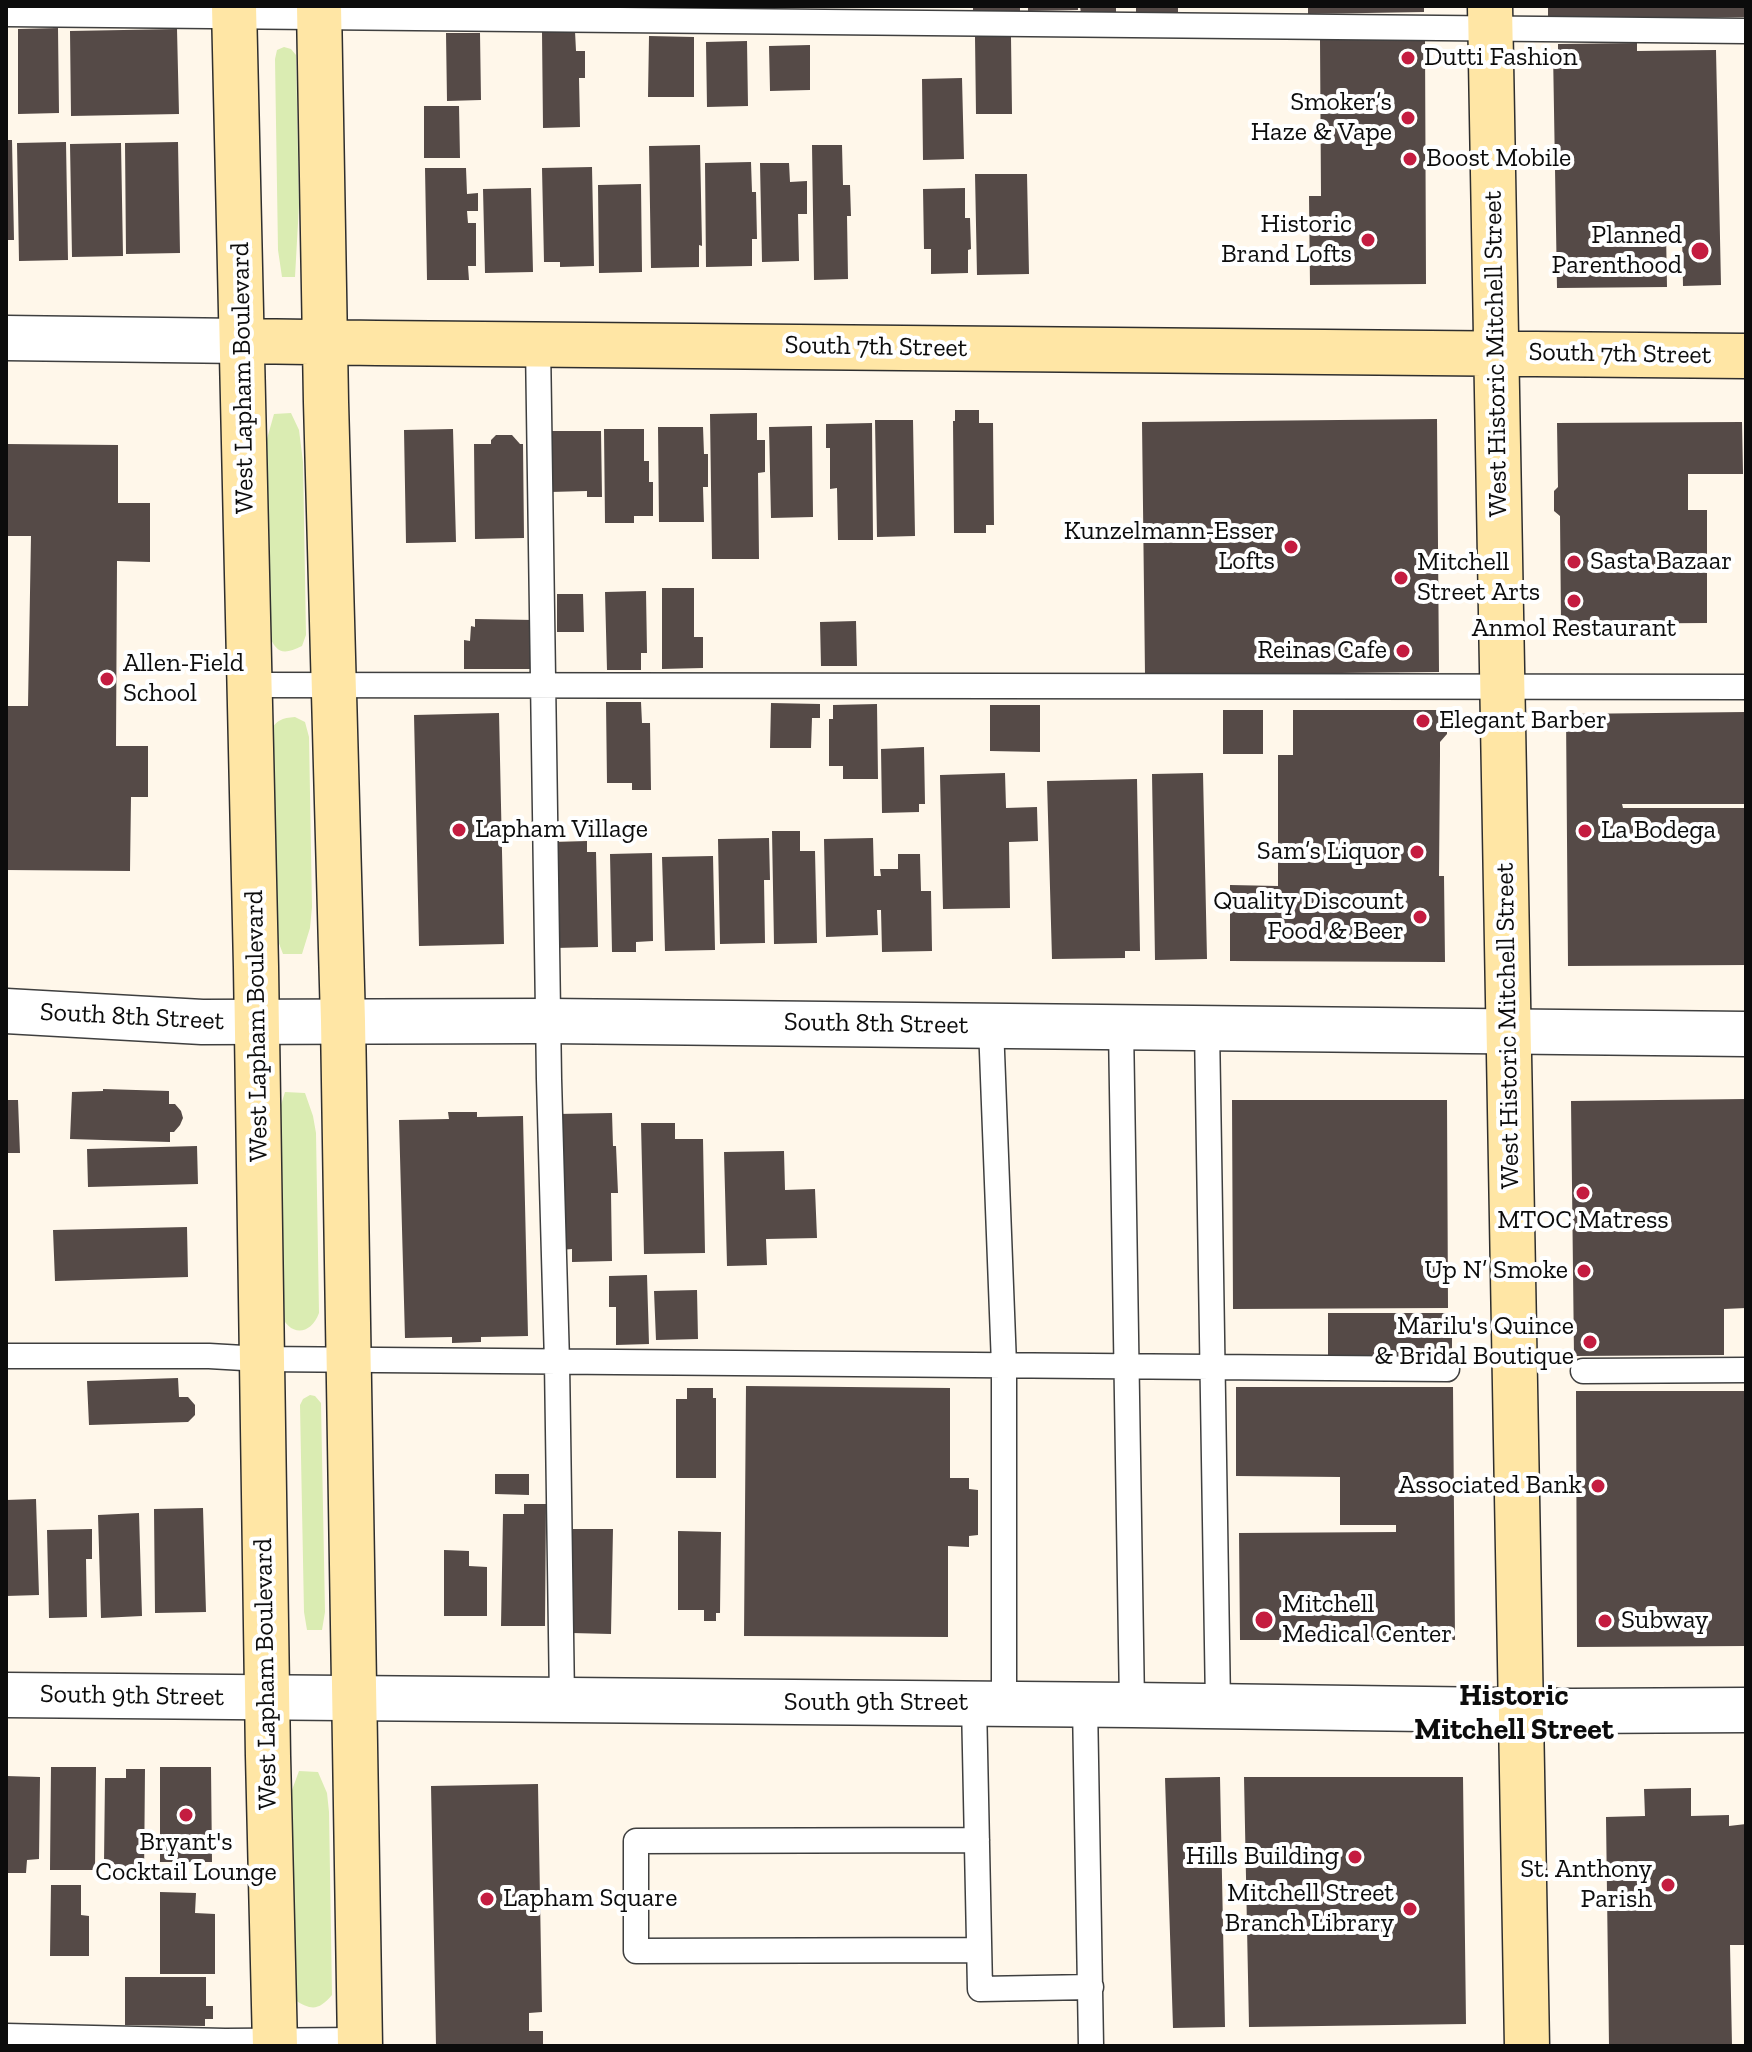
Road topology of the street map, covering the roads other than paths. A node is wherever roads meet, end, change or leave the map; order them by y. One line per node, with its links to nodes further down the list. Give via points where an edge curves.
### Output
1 (234, 11): 2 (lane); 4 (lane); 8 (street, West Lapham Boulevard)
2 (319, 11): 3 (lane); 9 (street)
3 (400, 11): 5 (lane)
4 (6, 14)
5 (1490, 18): 6 (lane); 11 (street, West Historic Mitchell Street)
6 (1746, 31)
7 (6, 338): 8 (street, South 7th Street)
8 (242, 341): 9 (street, South 7th Street); 13 (street, West Lapham Boulevard)
9 (325, 342): 10 (street, South 7th Street); 14 (street)
10 (538, 344): 11 (street, South 7th Street); 15 (lane)
11 (1496, 353): 12 (street, South 7th Street); 16 (street, West Historic Mitchell Street)
12 (1746, 356)
13 (250, 685): 14 (lane); 21 (street, West Lapham Boulevard)
14 (334, 685): 15 (lane); 19 (street)
15 (542, 686): 16 (lane); 20 (lane)
16 (1502, 686): 17 (lane); 25 (street, West Historic Mitchell Street)
17 (1746, 687)
18 (6, 1011): 21 (street, South 8th Street)
19 (343, 1021): 20 (street, South 8th Street); 21 (street, South 8th Street); 29 (street)
20 (549, 1021): 22 (street, South 8th Street); 30 (lane)
21 (257, 1022): 28 (street, West Lapham Boulevard)
22 (991, 1026): 23 (street, South 8th Street); 31 (lane)
23 (1121, 1027): 24 (street, South 8th Street); 32 (lane)
24 (1207, 1028): 25 (street, South 8th Street); 33 (lane)
25 (1508, 1032): 26 (street, South 8th Street); 45 (street, West Historic Mitchell Street)
26 (1746, 1034)
27 (6, 1356): 28 (lane)
28 (261, 1359): 29 (lane); 38 (street, West Lapham Boulevard)
29 (348, 1360): 30 (lane); 39 (street)
30 (557, 1362): 31 (lane); 40 (lane)
31 (1004, 1365): 32 (lane); 41 (lane)
32 (1127, 1367): 33 (lane); 43 (lane)
33 (1212, 1368): 34 (lane); 44 (lane)
34 (1447, 1369)
35 (1746, 1370): 36 (lane)
36 (1583, 1371)
37 (6, 1695): 38 (street, South 9th Street)
38 (266, 1698): 39 (street, South 9th Street); 51 (street, West Lapham Boulevard)
39 (354, 1698): 40 (street, South 9th Street); 52 (street)
40 (562, 1700): 41 (street, South 9th Street)
41 (989, 1703): 42 (street, South 9th Street); 47 (lane)
42 (1085, 1704): 43 (street, South 9th Street); 49 (lane)
43 (1132, 1705): 44 (street, South 9th Street)
44 (1218, 1705): 45 (street, South 9th Street)
45 (1521, 1710): 46 (street, South 9th Street); 54 (street, West Historic Mitchell Street)
46 (1746, 1710)
47 (977, 1840): 48 (lane); 48 (lane, via 636,1841 636,1951)
48 (979, 1950): 49 (lane, via 980,1989)
49 (1091, 1987): 53 (lane)
50 (6, 2036): 51 (lane)
51 (275, 2043): 52 (lane)
52 (360, 2043)
53 (1091, 2046)
54 (1527, 2046)

